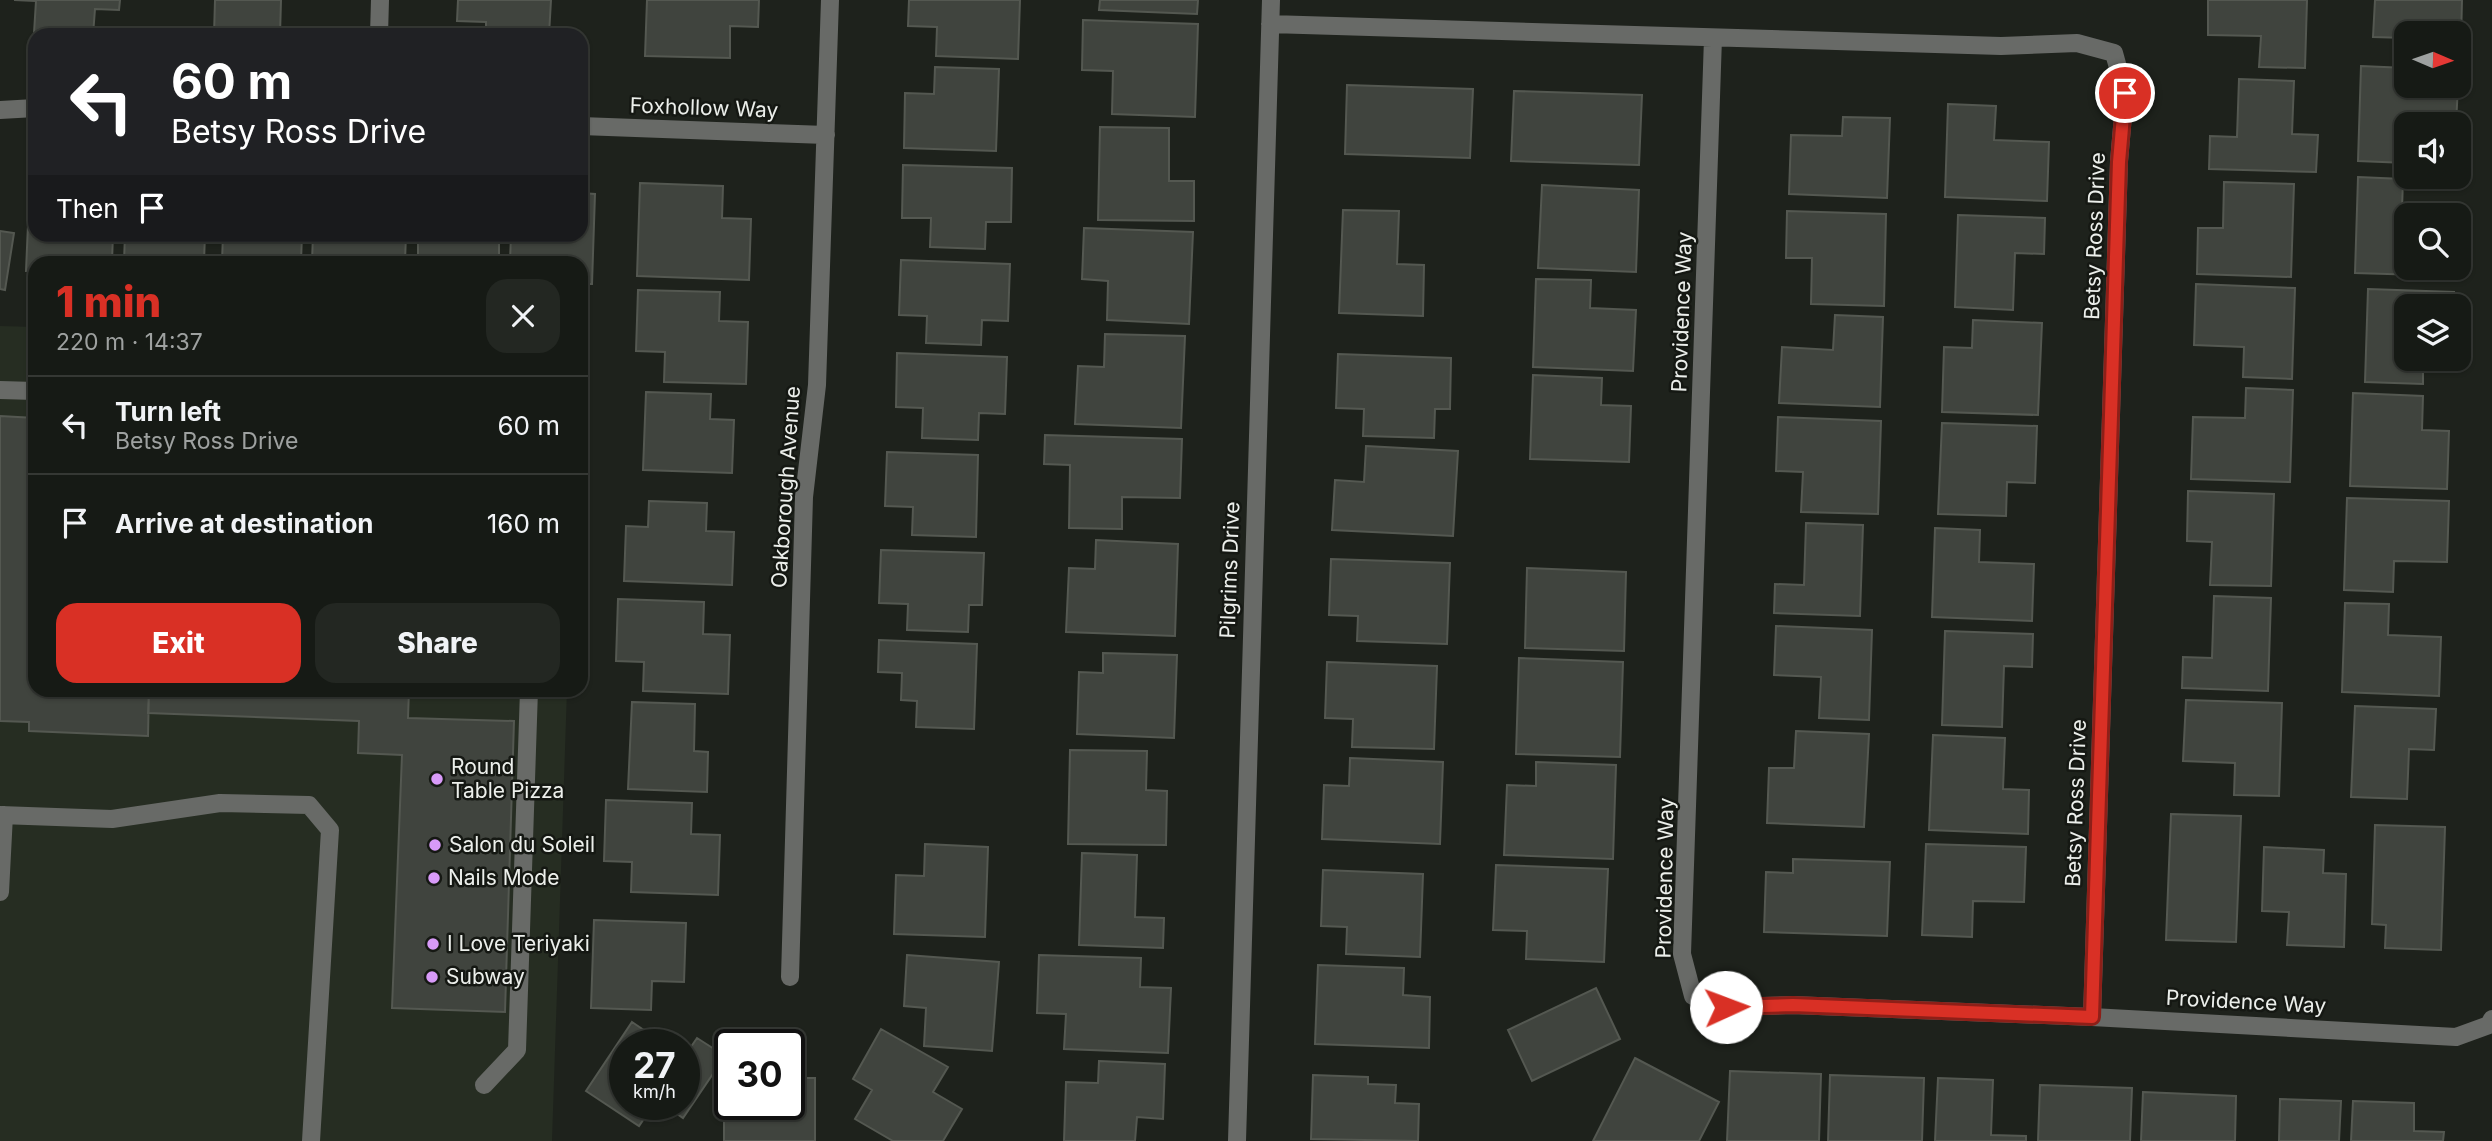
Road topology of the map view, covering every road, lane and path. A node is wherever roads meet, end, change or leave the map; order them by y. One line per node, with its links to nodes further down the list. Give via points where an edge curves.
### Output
1 (380, 0): 5 (street)
2 (830, 0): 10 (street, Oakborough Avenue)
3 (1271, 0): 4 (street, Pilgrims Drive)
4 (1270, 24): 6 (street, Betsy Ross Drive); 21 (street, Pilgrims Drive)
5 (379, 28)
6 (1713, 38): 17 (street, Providence Way, via 1682,954 1693,996 1726,1007 1793,1005); 17 (street, Betsy Ross Drive, via 2001,46 2077,43 2114,53 2125,93)
7 (28, 108): 8 (street)
8 (0, 110)
9 (588, 126): 10 (street, Foxhollow Way)
10 (825, 135): 16 (street, Oakborough Avenue, via 817,385 804,497)
11 (0, 390): 12 (street)
12 (28, 391)
13 (529, 697): 19 (street, via 517,1049)
14 (2, 815): 15 (street); 20 (street, via 112,819 220,803 309,805 330,830)
15 (0, 892)
16 (790, 976)
17 (2092, 1017): 18 (street, Providence Way, via 2456,1037 2488,1025)
18 (2492, 1019)
19 (484, 1085)
20 (312, 1141)
21 (1237, 1141)

